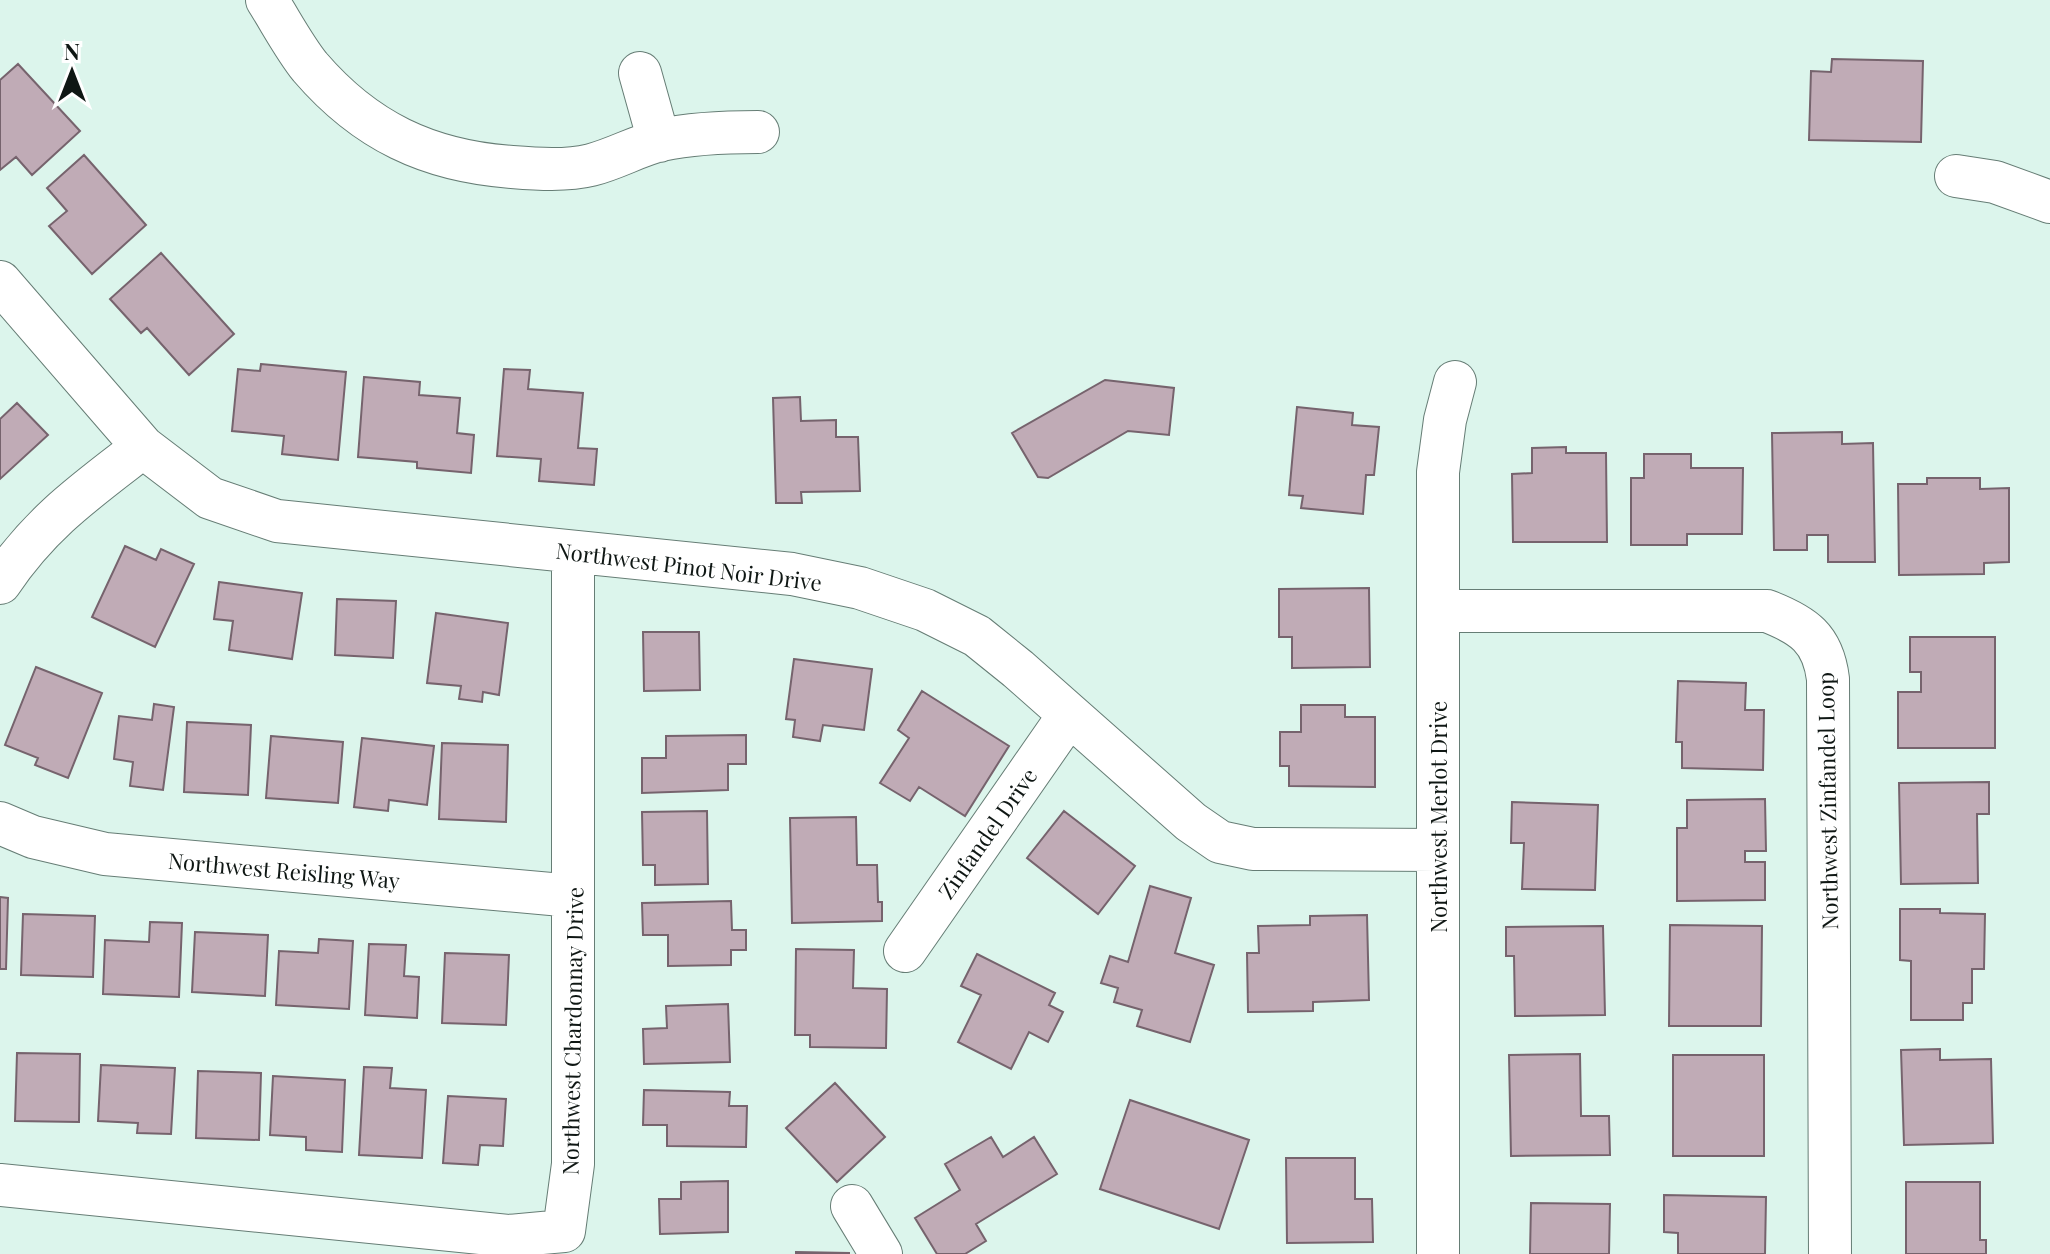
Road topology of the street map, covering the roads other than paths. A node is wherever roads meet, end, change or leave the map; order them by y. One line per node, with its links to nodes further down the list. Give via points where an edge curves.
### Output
1 (267, 0): 4 (street, via 309,66 345,101 387,134 429,152 478,165 533,169 590,165)
2 (640, 73): 4 (street)
3 (758, 132): 4 (street, via 707,132)
4 (659, 141)
5 (1956, 176): 6 (street, via 1995,182)
6 (2050, 202)
7 (0, 282): 9 (street, Northwest Pinot Noir Drive)
8 (1455, 382): 12 (street, Northwest Merlot Drive, via 1438,472)
9 (143, 447): 10 (street, Northwest Pinot Noir Drive, via 210,498 277,521); 11 (street, via 53,517)
10 (573, 552): 13 (street, Northwest Pinot Noir Drive, via 792,574 860,588 925,610 977,636); 16 (street, Northwest Chardonnay Drive)
11 (0, 583)
12 (1438, 611): 15 (street, Northwest Merlot Drive); 22 (street, Northwest Zinfandel Loop, via 1767,611 1792,621 1816,640 1828,679)
13 (1069, 715): 15 (street, Northwest Pinot Noir Drive, via 1220,842 1253,849); 17 (street, Zinfandel Drive)
14 (0, 823): 16 (street, Northwest Reisling Way, via 33,837 105,854)
15 (1437, 850): 21 (street, Northwest Merlot Drive)
16 (573, 896): 18 (street, Northwest Chardonnay Drive, via 573,1164 564,1231 510,1236)
17 (905, 951)
18 (0, 1185)
19 (852, 1206): 20 (street)
20 (881, 1254)
21 (1438, 1254)
22 (1830, 1254)

